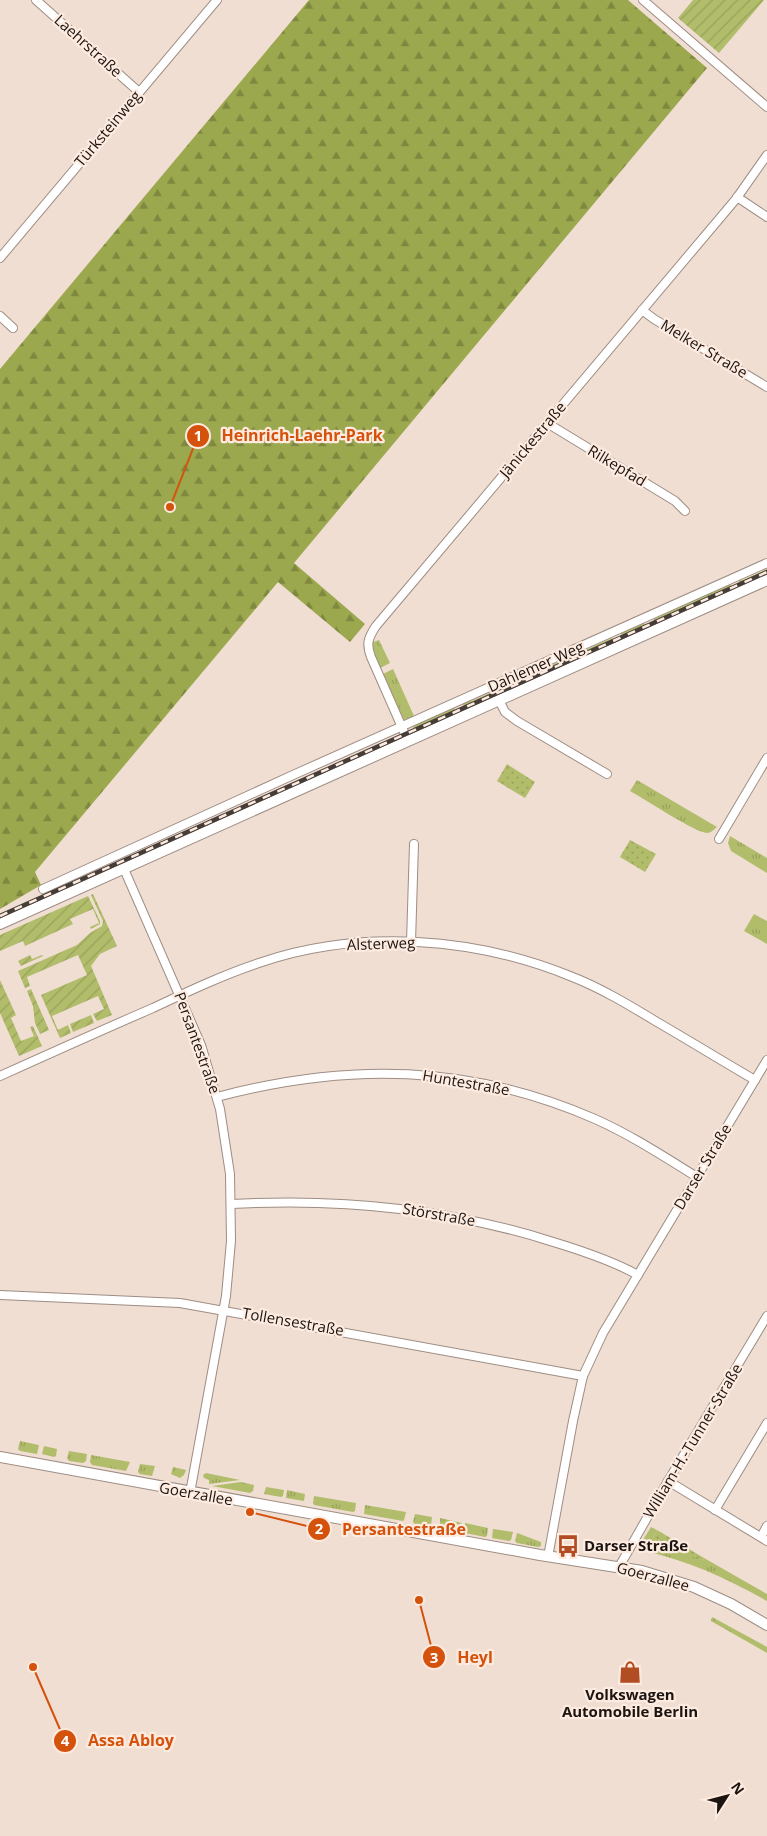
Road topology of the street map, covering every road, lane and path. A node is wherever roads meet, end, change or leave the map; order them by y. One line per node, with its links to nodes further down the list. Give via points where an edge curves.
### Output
1 (36, 0): 4 (street, Laehrstraße)
2 (216, 0): 4 (street, Türksteinweg)
3 (642, 0): 5 (street)
4 (140, 92): 9 (street, Türksteinweg)
5 (767, 107)
6 (767, 154): 7 (street, Jänickestraße)
7 (737, 198): 8 (street); 10 (street, Jänickestraße)
8 (767, 217)
9 (0, 258)
10 (642, 310): 13 (street, Melker Straße); 14 (street, Jänickestraße)
11 (0, 316): 12 (street)
12 (13, 328)
13 (767, 387)
14 (547, 423): 15 (street, Rilkepfad, via 674,501); 27 (street, Jänickestraße, via 368,638 371,657)
15 (685, 511)
16 (767, 563): 17 (street, Dahlemer Weg)
17 (732, 578): 19 (street); 20 (street, Dahlemer Weg)
18 (767, 580): 19 (main road, Dahlemer Weg)
19 (739, 592): 22 (main road, Dahlemer Weg)
20 (647, 616): 21 (street, Dahlemer Weg); 22 (street)
21 (615, 631): 23 (street); 25 (street, Dahlemer Weg)
22 (654, 631): 23 (main road, Dahlemer Weg)
23 (622, 645): 24 (main road, Dahlemer Weg)
24 (499, 700): 26 (main road, Dahlemer Weg); 35 (street, via 506,712 518,721)
25 (457, 702): 26 (street); 27 (street, Dahlemer Weg)
26 (464, 716): 28 (main road, Dahlemer Weg)
27 (402, 727): 28 (street, Jänickestraße); 29 (street, Dahlemer Weg)
28 (408, 741): 32 (main road, Dahlemer Weg)
29 (363, 744): 30 (street, Dahlemer Weg); 32 (street)
30 (344, 752): 33 (street, Dahlemer Weg); 34 (street)
31 (767, 758): 43 (street)
32 (369, 759): 34 (main road, Dahlemer Weg)
33 (318, 764): 36 (street, Dahlemer Weg); 37 (street)
34 (350, 767): 37 (main road, Dahlemer Weg)
35 (607, 774)
36 (293, 775): 38 (street, Dahlemer Weg); 39 (street)
37 (325, 779): 39 (main road, Dahlemer Weg)
38 (278, 781): 40 (street); 41 (street, Dahlemer Weg)
39 (299, 790): 40 (main road, Dahlemer Weg)
40 (285, 796): 42 (main road, Dahlemer Weg)
41 (212, 812): 42 (street); 44 (street, Dahlemer Weg)
42 (218, 826): 46 (main road, Dahlemer Weg)
43 (719, 839)
44 (141, 844): 46 (street); 48 (street, Dahlemer Weg)
45 (414, 844): 52 (street)
46 (147, 858): 47 (main road, Dahlemer Weg)
47 (124, 869): 49 (main road, Dahlemer Weg); 53 (street, Persantestraße)
48 (78, 872): 49 (street); 50 (street, Dahlemer Weg)
49 (85, 886): 51 (main road, Dahlemer Weg)
50 (42, 889)
51 (0, 924)
52 (411, 942): 53 (street, Alsterweg, via 367,942 295,954 257,964); 56 (street, Alsterweg, via 486,950 571,976 618,999)
53 (181, 995): 55 (street, Alsterweg); 57 (street, Persantestraße)
54 (767, 1060): 56 (street, Darser Straße)
55 (0, 1076)
56 (755, 1080): 58 (street, Darser Straße)
57 (217, 1097): 58 (street, Huntestraße, via 275,1083 332,1075 389,1073 459,1079 530,1095 595,1119); 59 (street, Persantestraße, via 226,1142)
58 (697, 1177): 60 (street, Darser Straße)
59 (231, 1204): 60 (street, Störstraße, via 325,1202 432,1212 534,1236); 62 (street, Persantestraße, via 230,1260)
60 (638, 1275): 64 (street, Darser Straße)
61 (0, 1295): 62 (street, Tollensestraße, via 152,1300)
62 (224, 1310): 64 (street, Tollensestraße); 68 (street, Persantestraße)
63 (767, 1316): 67 (street, William-H.-Tunner-Straße)
64 (583, 1376): 72 (street, Darser Straße)
65 (767, 1423): 69 (street)
66 (0, 1457): 68 (main road, Goerzallee)
67 (668, 1482): 69 (street); 73 (street, William-H.-Tunner-Straße)
68 (190, 1493): 72 (main road, Goerzallee)
69 (715, 1510): 71 (street)
70 (767, 1526): 71 (street)
71 (764, 1539)
72 (548, 1557): 73 (main road, Goerzallee)
73 (619, 1567): 74 (main road, Goerzallee, via 667,1577 694,1587)
74 (767, 1625)

